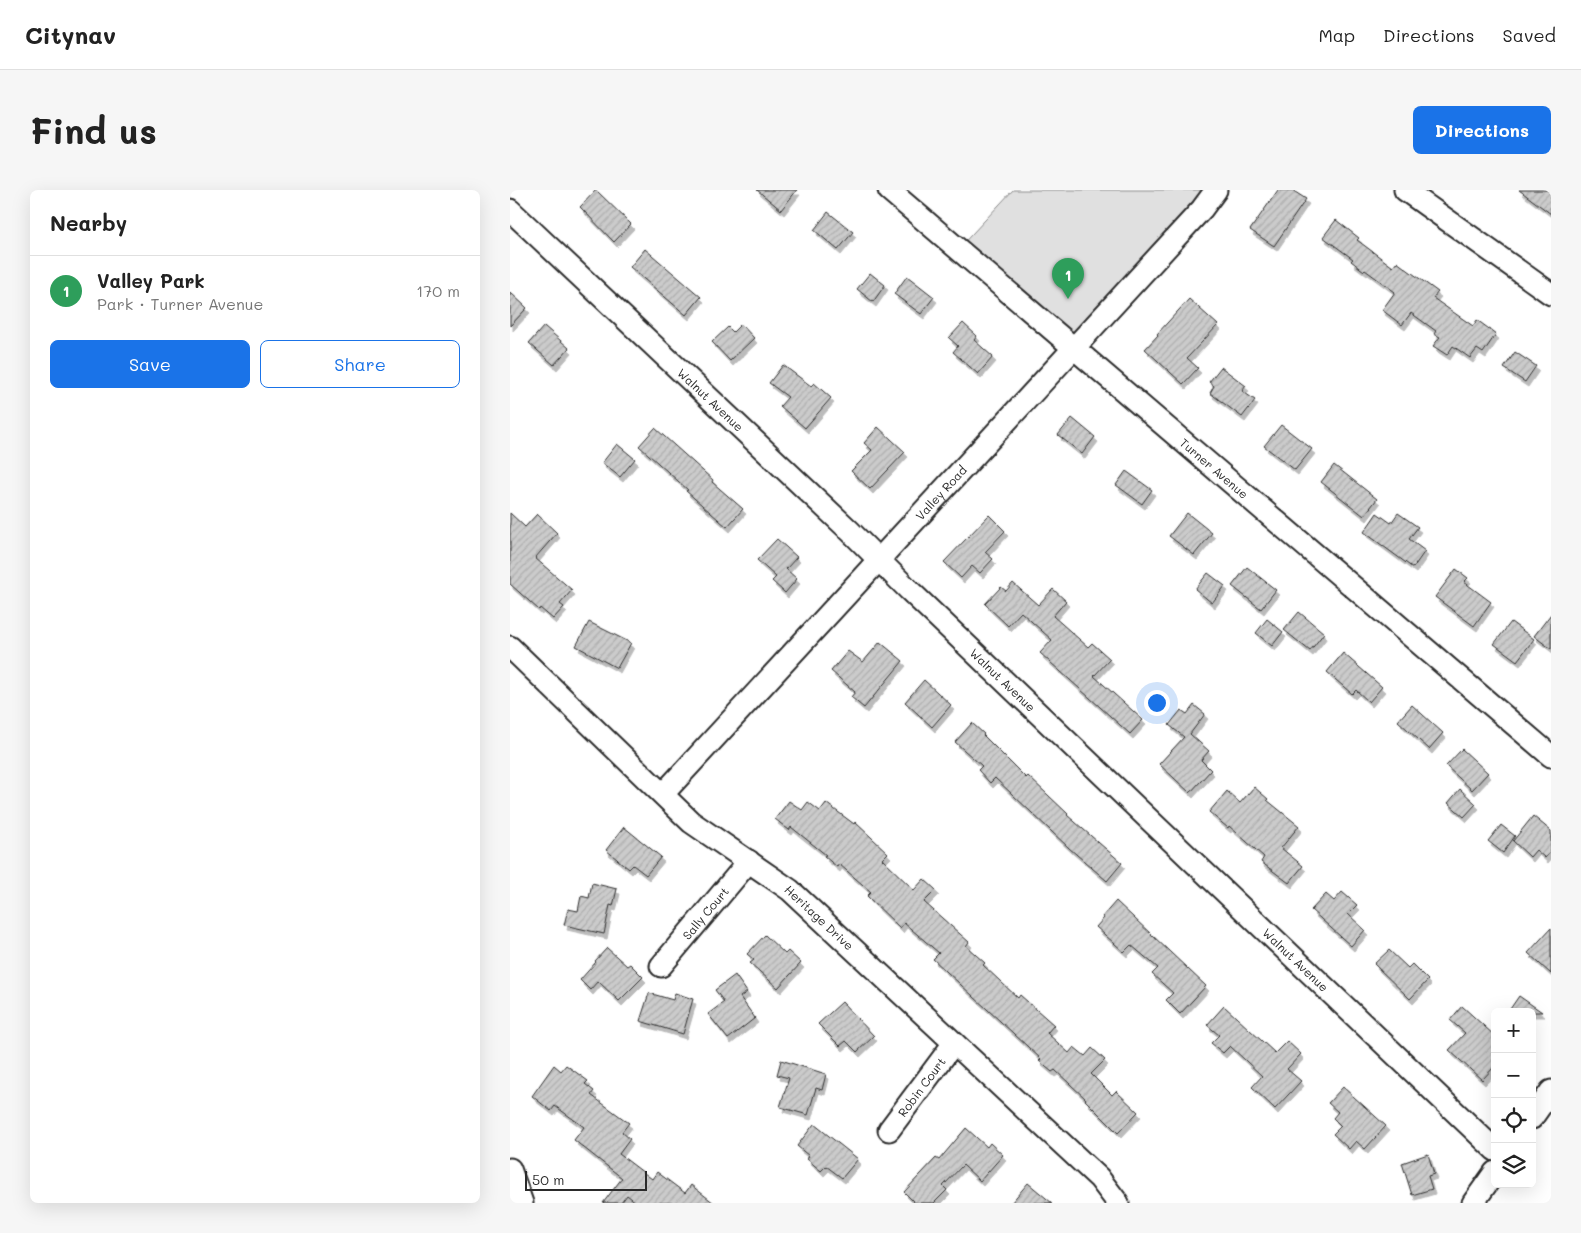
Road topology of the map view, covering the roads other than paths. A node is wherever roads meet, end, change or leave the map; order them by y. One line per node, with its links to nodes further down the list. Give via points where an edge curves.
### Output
1 (889, 190): 6 (street, Turner Avenue)
2 (1216, 190): 6 (street, Valley Road)
3 (1405, 190): 5 (street)
4 (510, 210): 7 (street, Walnut Avenue)
5 (1551, 294)
6 (1074, 348): 7 (street, Valley Road); 9 (street, Turner Avenue)
7 (879, 561): 10 (street, Valley Road); 17 (street, Walnut Avenue)
8 (515, 660): 10 (street, Heritage Drive)
9 (1545, 751)
10 (663, 794): 11 (street, Heritage Drive, via 692,822)
11 (749, 861): 12 (street, Sally Court); 13 (street, Heritage Drive, via 790,890)
12 (661, 966)
13 (954, 1043): 16 (street, Robin Court); 21 (street, Heritage Drive, via 1099,1178)
14 (1551, 1091): 15 (street)
15 (1536, 1112)
16 (889, 1130)
17 (1491, 1146)
18 (510, 1170): 20 (street)
19 (1491, 1178): 22 (street)
20 (522, 1203)
21 (1118, 1203)
22 (1474, 1203)

